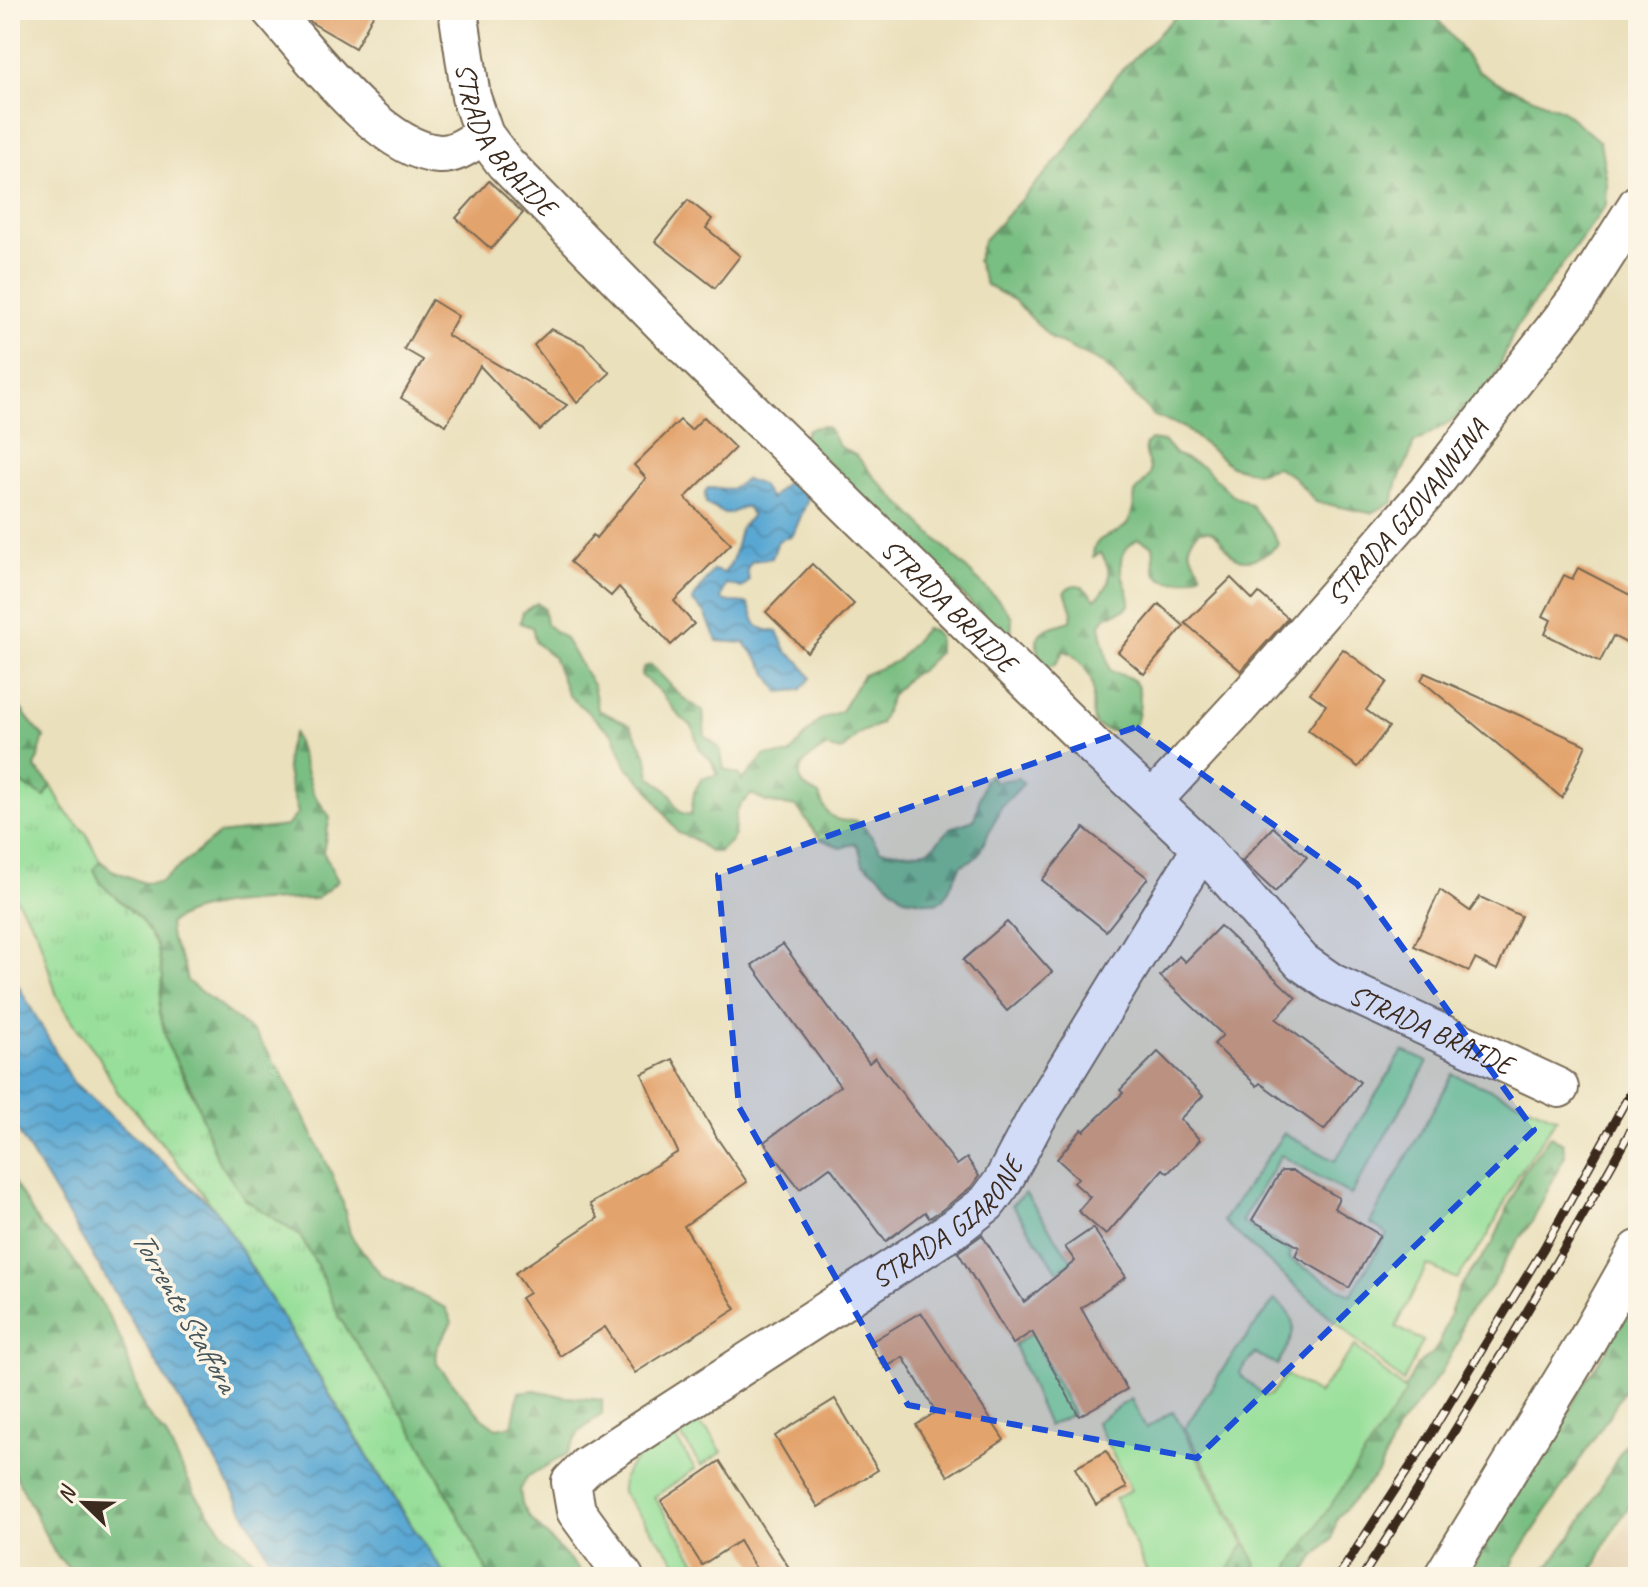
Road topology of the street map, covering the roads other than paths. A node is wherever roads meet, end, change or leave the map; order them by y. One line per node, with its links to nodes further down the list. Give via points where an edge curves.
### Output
1 (271, 10): 3 (street, via 387,133 442,154)
2 (458, 10): 3 (street, STRADA BRAIDE, via 471,97)
3 (484, 135): 5 (street, STRADA BRAIDE, via 505,163 666,327)
4 (1638, 204): 5 (street, STRADA GIOVANNINA, via 1577,300 1427,492)
5 (1153, 800): 6 (street, STRADA BRAIDE)
6 (1202, 848): 7 (street, STRADA BRAIDE, via 1302,962 1332,983); 9 (street, STRADA GIARONE, via 987,1203 587,1466 571,1482 576,1511)
7 (1559, 1088)
8 (1638, 1250): 10 (street)
9 (624, 1577)
10 (1443, 1577)

